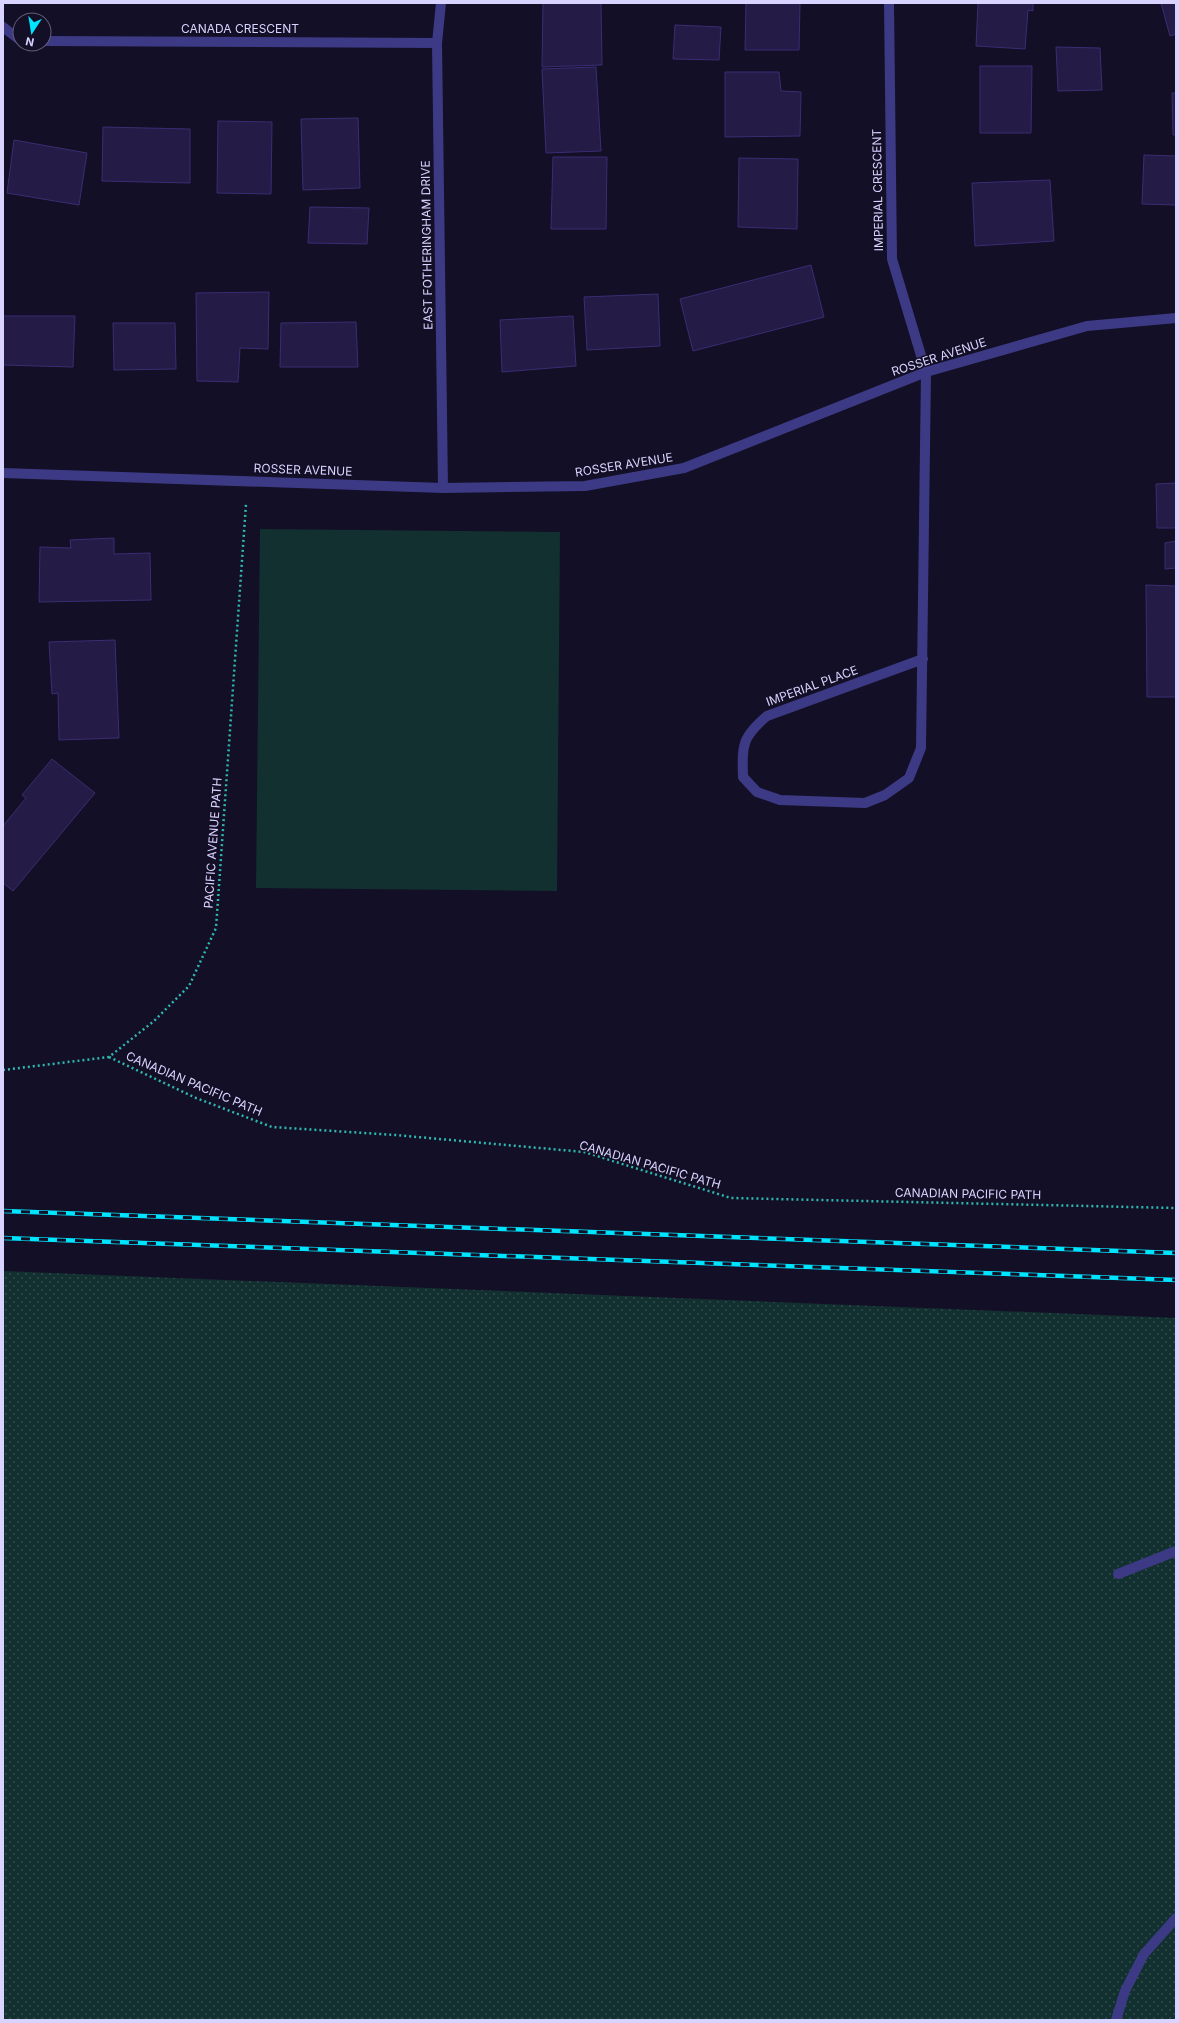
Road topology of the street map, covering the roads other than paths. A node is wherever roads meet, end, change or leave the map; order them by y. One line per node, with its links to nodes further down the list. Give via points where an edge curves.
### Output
1 (441, 3): 6 (street, EAST FOTHERINGHAM DRIVE)
2 (889, 3): 8 (street, IMPERIAL CRESCENT, via 892,259)
3 (3, 27): 4 (street)
4 (12, 34)
5 (52, 41): 6 (street, CANADA CRESCENT)
6 (437, 42): 10 (street, EAST FOTHERINGHAM DRIVE)
7 (1176, 318): 8 (street, ROSSER AVENUE, via 1086,326)
8 (926, 372): 10 (street, ROSSER AVENUE, via 684,468 585,486); 11 (street, IMPERIAL PLACE)
9 (3, 473): 10 (street, ROSSER AVENUE)
10 (443, 488)
11 (923, 659): 11 (street, IMPERIAL PLACE, via 767,716 751,730 742,750 743,777 757,792 780,800 864,803 885,795 909,778 921,748)
12 (1176, 1551): 13 (street)
13 (1118, 1574)
14 (1176, 1918): 15 (street, via 1144,1954 1125,1991)
15 (1116, 2020)

